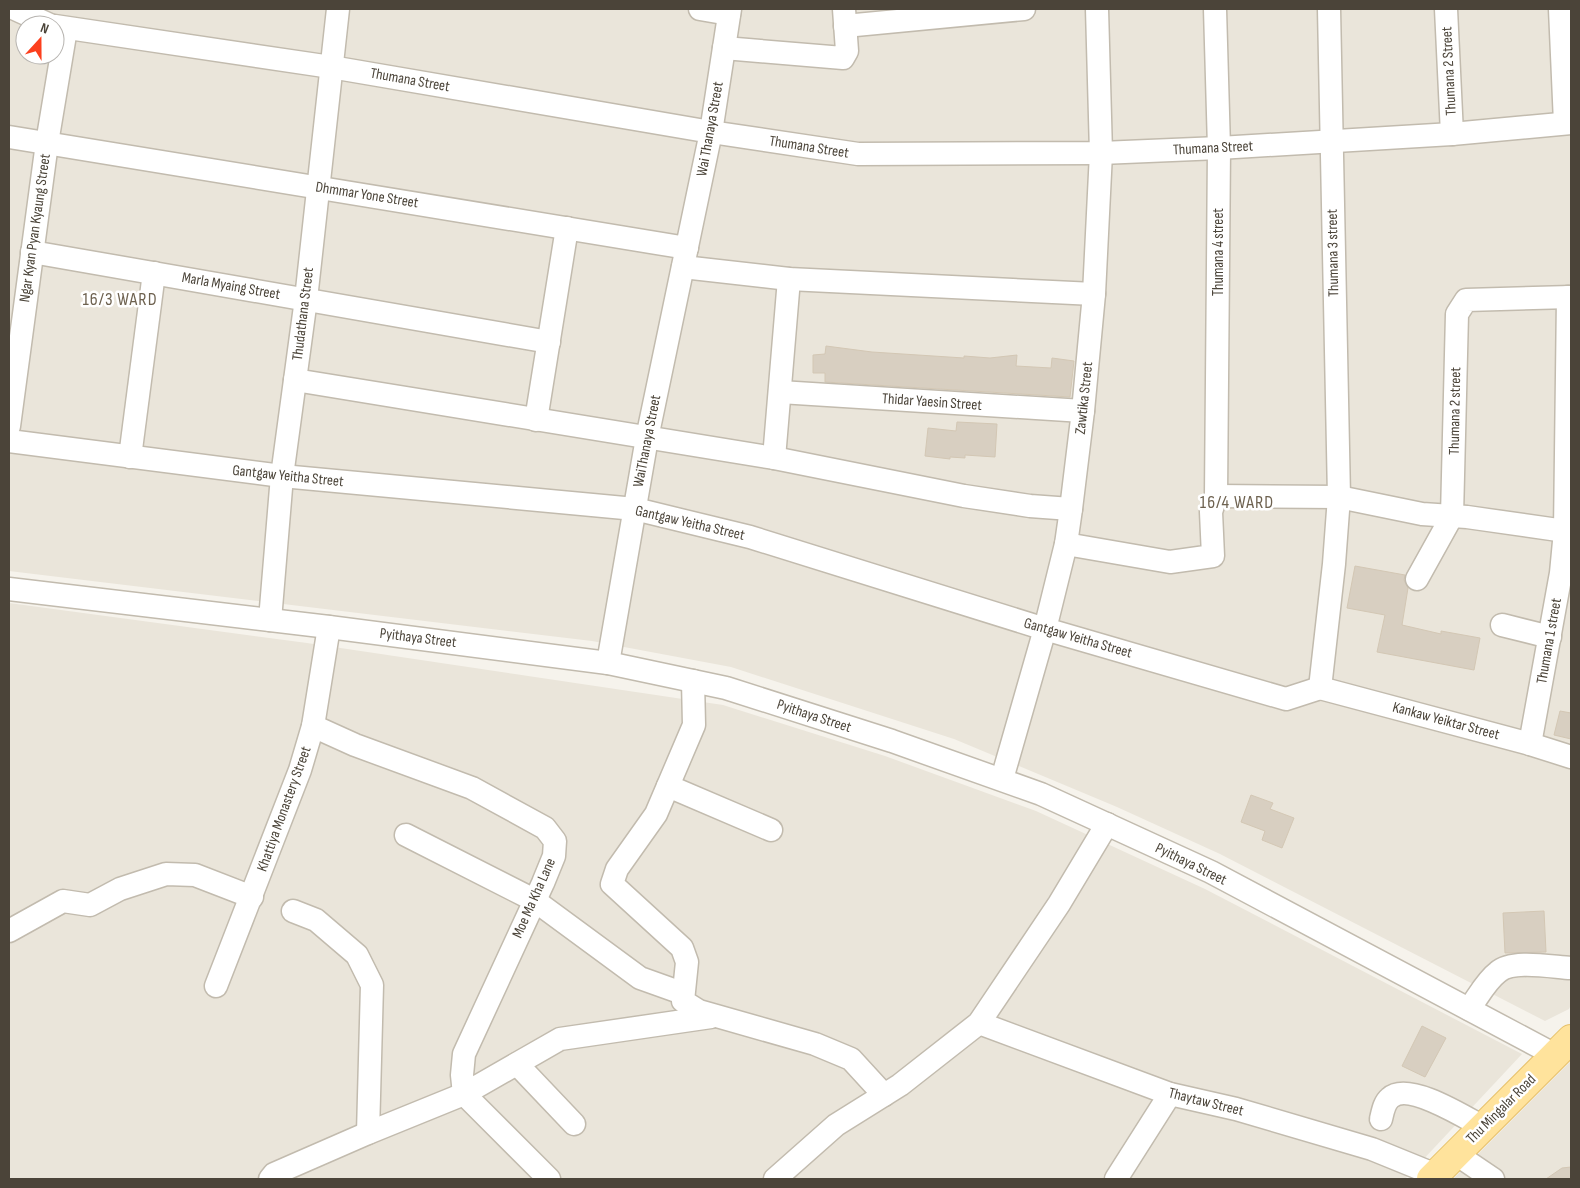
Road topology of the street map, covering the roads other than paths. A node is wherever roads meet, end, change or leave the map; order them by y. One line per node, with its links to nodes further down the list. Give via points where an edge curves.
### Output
1 (15, 9): 11 (street, Thumana Street)
2 (338, 9): 16 (street, Thudathana Street)
3 (700, 9): 10 (street)
4 (1024, 9): 12 (street)
5 (1097, 9): 24 (street, Zawtika Street)
6 (1215, 9): 23 (street, Thumana 4 street)
7 (1329, 9): 21 (street, Thumana 3 street)
8 (1446, 9): 19 (street, Thumana 2 Street)
9 (1560, 9): 17 (street)
10 (729, 12): 14 (street, Wai Thanaya Street)
11 (29, 15)
12 (844, 18): 14 (street, via 847,51 843,58)
13 (65, 28): 16 (street, Thumana Street)
14 (724, 48): 18 (street, Wai Thanaya Street)
15 (54, 65): 22 (street, Ngar Kyan Pyan Kyaung Street)
16 (331, 67): 18 (street, Thumana Street); 25 (street, Thudathana Street)
17 (1568, 123): 19 (street, Thumana Street)
18 (711, 132): 24 (street, Thumana Street, via 858,154); 28 (street, Wai Thanaya Street)
19 (1452, 134): 21 (street, Thumana Street)
20 (9, 137): 22 (street, Dhmmar Yone Street)
21 (1331, 142): 23 (street, Thumana Street); 46 (street, Thumana 3 street)
22 (47, 143): 25 (street, Dhmmar Yone Street); 27 (street, Ngar Kyan Pyan Kyaung Street)
23 (1219, 148): 24 (street, Thumana Street); 45 (street, Thumana 4 street)
24 (1102, 153): 31 (street, Zawtika Street)
25 (316, 186): 26 (street, Dhmmar Yone Street); 33 (street, Thudathana Street)
26 (568, 228): 28 (street, Dhmmar Yone Street); 34 (street)
27 (32, 252): 29 (street, Marla Myaing Street); 39 (street, Ngar Kyan Pyan Kyaung Street)
28 (685, 258): 30 (street, Dhmmar Yone Street); 40 (street, WaiThanaya Street)
29 (154, 273): 33 (street, Marla Myaing Street); 42 (street)
30 (789, 279): 31 (street, Dhmmar Yone Street); 36 (street)
31 (1094, 294): 37 (street, Zawtika Street)
32 (1570, 297): 49 (street, Thumana 2 street, via 1466,300 1460,306 1457,314); 50 (street, Thumana 1 street)
33 (306, 299): 34 (street, Marla Myaing Street); 35 (street, Thudathana Street)
34 (549, 342): 38 (street)
35 (295, 380): 38 (street); 44 (street, Thudathana Street)
36 (780, 392): 37 (street, Thidar Yaesin Street); 43 (street)
37 (1083, 411): 48 (street, Zawtika Street)
38 (536, 420): 40 (street)
39 (9, 426)
40 (647, 438): 43 (street); 47 (street, WaiThanaya Street)
41 (9, 442): 42 (street, Gantgaw Yeitha Street)
42 (130, 457): 44 (street, Gantgaw Yeitha Street)
43 (774, 458): 48 (street, via 954,494)
44 (282, 476): 47 (street, Gantgaw Yeitha Street); 55 (street, Thudathana Street)
45 (1216, 496): 46 (street); 51 (street, Thumana 4 street, via 1211,512 1213,556 1170,562)
46 (1338, 497): 49 (street, via 1422,514); 62 (street, Thumana 3 street)
47 (634, 509): 58 (street, Gantgaw Yeitha Street, via 750,537); 60 (street, WaiThanaya Street)
48 (1071, 509): 51 (street, Zawtika Street)
49 (1452, 516): 50 (street); 53 (street)
50 (1565, 531): 52 (street, Thumana 1 street)
51 (1066, 544): 58 (street, Zawtika Street)
52 (1566, 574): 59 (street, Thumana 1 street)
53 (1417, 579)
54 (9, 589): 55 (street, Pyithaya Street)
55 (270, 620): 57 (street, Pyithaya Street)
56 (1502, 625): 59 (street)
57 (328, 627): 60 (street, Pyithaya Street); 63 (street, Khattiya Monastery Street)
58 (1045, 629): 62 (street, Gantgaw Yeitha Street, via 1286,699); 66 (street, Zawtika Street)
59 (1550, 637): 64 (street, Thumana 1 street)
60 (608, 663): 61 (street, Pyithaya Street)
61 (693, 681): 66 (street, Pyithaya Street, via 726,688); 67 (street, via 694,725)
62 (1320, 688): 64 (street, Kankaw Yeiktar Street)
63 (313, 726): 71 (street, Khattiya Monastery Street); 72 (street, Moe Ma Kha Lane, via 472,788 544,828 555,841 554,856)
64 (1530, 744): 65 (street, Kankaw Yeiktar Street)
65 (1571, 757)
66 (1002, 779): 68 (street, Pyithaya Street)
67 (668, 786): 69 (street); 77 (street, via 656,814 617,868 612,884 682,948 688,962)
68 (1108, 824): 78 (street, Pyithaya Street, via 1211,872); 80 (street)
69 (771, 830)
70 (406, 835): 72 (street)
71 (252, 898): 74 (street, via 195,875 166,874 120,889 90,905 63,901); 76 (street, Khattiya Monastery Street)
72 (534, 900): 77 (street, via 640,978); 83 (street, Moe Ma Kha Lane, via 464,1054)
73 (293, 911): 89 (street, via 316,920 357,955 372,984)
74 (9, 931)
75 (1571, 968): 78 (street, via 1513,965 1503,968)
76 (216, 986)
77 (682, 993): 79 (street, via 682,1001 687,1006)
78 (1469, 1009): 81 (street, Pyithaya Street)
79 (714, 1016): 82 (street, via 574,1035 560,1039); 85 (street, via 815,1044 851,1060)
80 (979, 1023): 84 (street, Thaytaw Street); 85 (street)
81 (1563, 1047): 88 (main road, Thu Mingalar Road)
82 (517, 1064): 83 (street); 87 (street)
83 (464, 1094): 89 (street); 93 (street)
84 (1170, 1094): 92 (street, Thaytaw Street, via 1236,1109 1372,1149); 95 (street)
85 (884, 1095): 94 (street, via 836,1125)
86 (1382, 1119): 88 (street, via 1384,1106 1390,1098 1396,1094 1409,1094 1436,1102)
87 (574, 1124)
88 (1483, 1127): 90 (main road, Thu Mingalar Road)
89 (368, 1133): 91 (street)
90 (1456, 1154): 92 (main road, Thu Mingalar Road); 96 (street)
91 (272, 1177)
92 (1434, 1177)
93 (549, 1179)
94 (775, 1179)
95 (1116, 1179)
96 (1494, 1179)

